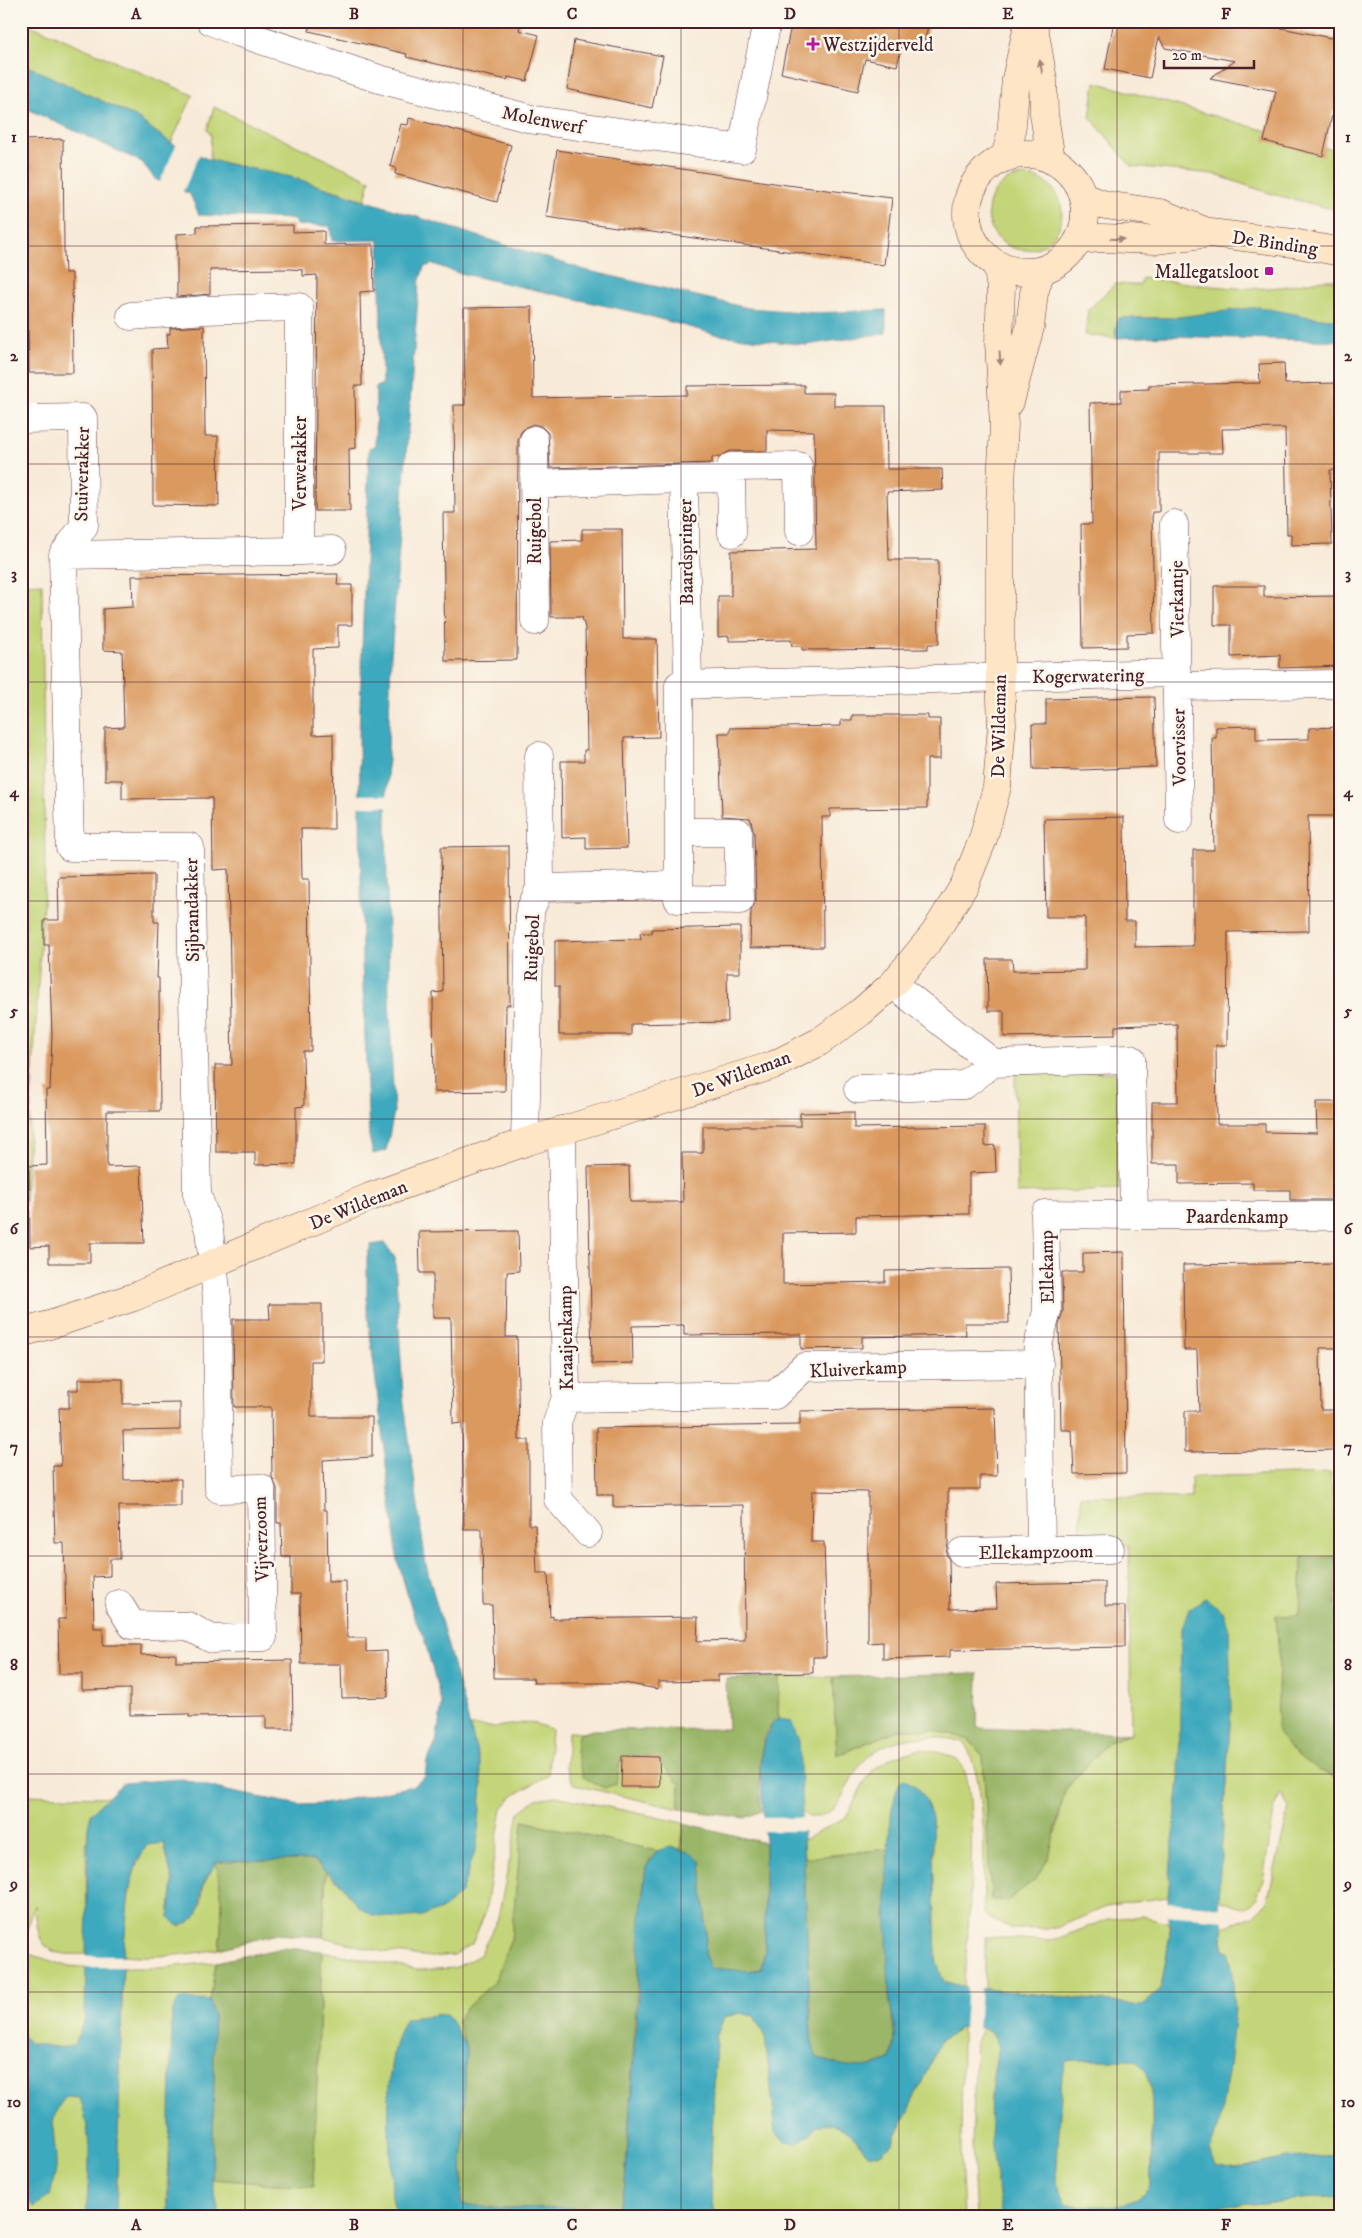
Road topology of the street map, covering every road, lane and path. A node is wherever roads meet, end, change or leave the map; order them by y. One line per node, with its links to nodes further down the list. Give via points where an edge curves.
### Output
1 (211, 21): 5 (street)
2 (767, 21): 5 (street, Molenwerf, via 742,149 535,120 379,79)
3 (1028, 21): 6 (street)
4 (1032, 21): 7 (street, one-way to 4, via 1043,80)
5 (240, 27)
6 (1005, 156): 7 (street, via 1027,154); 12 (street, via 985,171 970,192 966,220 974,242)
7 (1051, 160): 8 (street, via 1071,176)
8 (1084, 197): 9 (street, De Binding, via 1105,205 1160,213); 10 (street, via 1085,219)
9 (1210, 233): 10 (street, De Binding, one-way to 9, via 1156,240); 11 (street, De Binding)
10 (1079, 240): 13 (street, via 1064,259)
11 (1341, 252)
12 (997, 265): 13 (street, via 1020,272); 16 (street, De Wildeman, one-way to 16, via 1001,288 999,343)
13 (1041, 270): 16 (street, De Wildeman)
14 (131, 316): 25 (street, Verwerakker, via 299,307)
15 (21, 419): 26 (street, Stuiverakker, via 83,418 84,526)
16 (1004, 425): 28 (street, De Wildeman, via 1000,504)
17 (534, 440): 20 (street, Ruigebol)
18 (731, 478): 19 (street); 22 (street, via 731,467 798,466); 23 (street)
19 (684, 479): 20 (street, Baardspringer); 31 (street, Baardspringer)
20 (534, 484): 27 (street, Ruigebol)
21 (1174, 524): 29 (street, Vierkantje)
22 (799, 531)
23 (732, 533)
24 (332, 550): 25 (street)
25 (299, 551): 26 (street)
26 (63, 555): 44 (street, Sijbrandakker, via 70,847 190,847 197,1194 209,1230)
27 (535, 622)
28 (1000, 676): 29 (street, Kogerwatering); 31 (street); 37 (street, De Wildeman, via 1002,724 997,786 983,839 964,886 934,934)
29 (1177, 680): 30 (street, Kogerwatering); 33 (street, Voorvisser)
30 (1341, 684)
31 (688, 685): 34 (street, via 679,685)
32 (539, 756): 36 (street, Ruigebol)
33 (1179, 820)
34 (679, 832): 35 (street); 35 (street, via 738,832 740,900 678,900)
35 (679, 886): 36 (street)
36 (540, 888): 41 (street, Ruigebol, via 530,910)
37 (893, 984): 38 (street); 40 (street, De Wildeman, via 820,1042 774,1065)
38 (993, 1063): 39 (street, via 964,1085); 42 (street, via 1131,1059)
39 (858, 1088)
40 (562, 1130): 41 (street, De Wildeman); 47 (street, Kraaijenkamp)
41 (525, 1142): 44 (street, De Wildeman, via 370,1197)
42 (1134, 1215): 43 (street, Paardenkamp); 46 (street, Ellekamp, via 1045,1214 1047,1311 1038,1345)
43 (1341, 1216)
44 (214, 1263): 45 (street, De Wildeman, via 134,1297 56,1324); 52 (street, Vijverzoom, via 219,1489 261,1488 263,1637 212,1639 188,1626 132,1625)
45 (21, 1332)
46 (1038, 1364): 47 (street, Kluiverkamp, via 804,1367 775,1395); 50 (street, Ellekamp)
47 (566, 1398): 48 (street, Kraaijenkamp, via 557,1422 558,1499)
48 (588, 1533)
49 (1110, 1550): 50 (street, Ellekampzoom)
50 (1041, 1551): 51 (street, Ellekampzoom)
51 (962, 1552)
52 (119, 1604)

